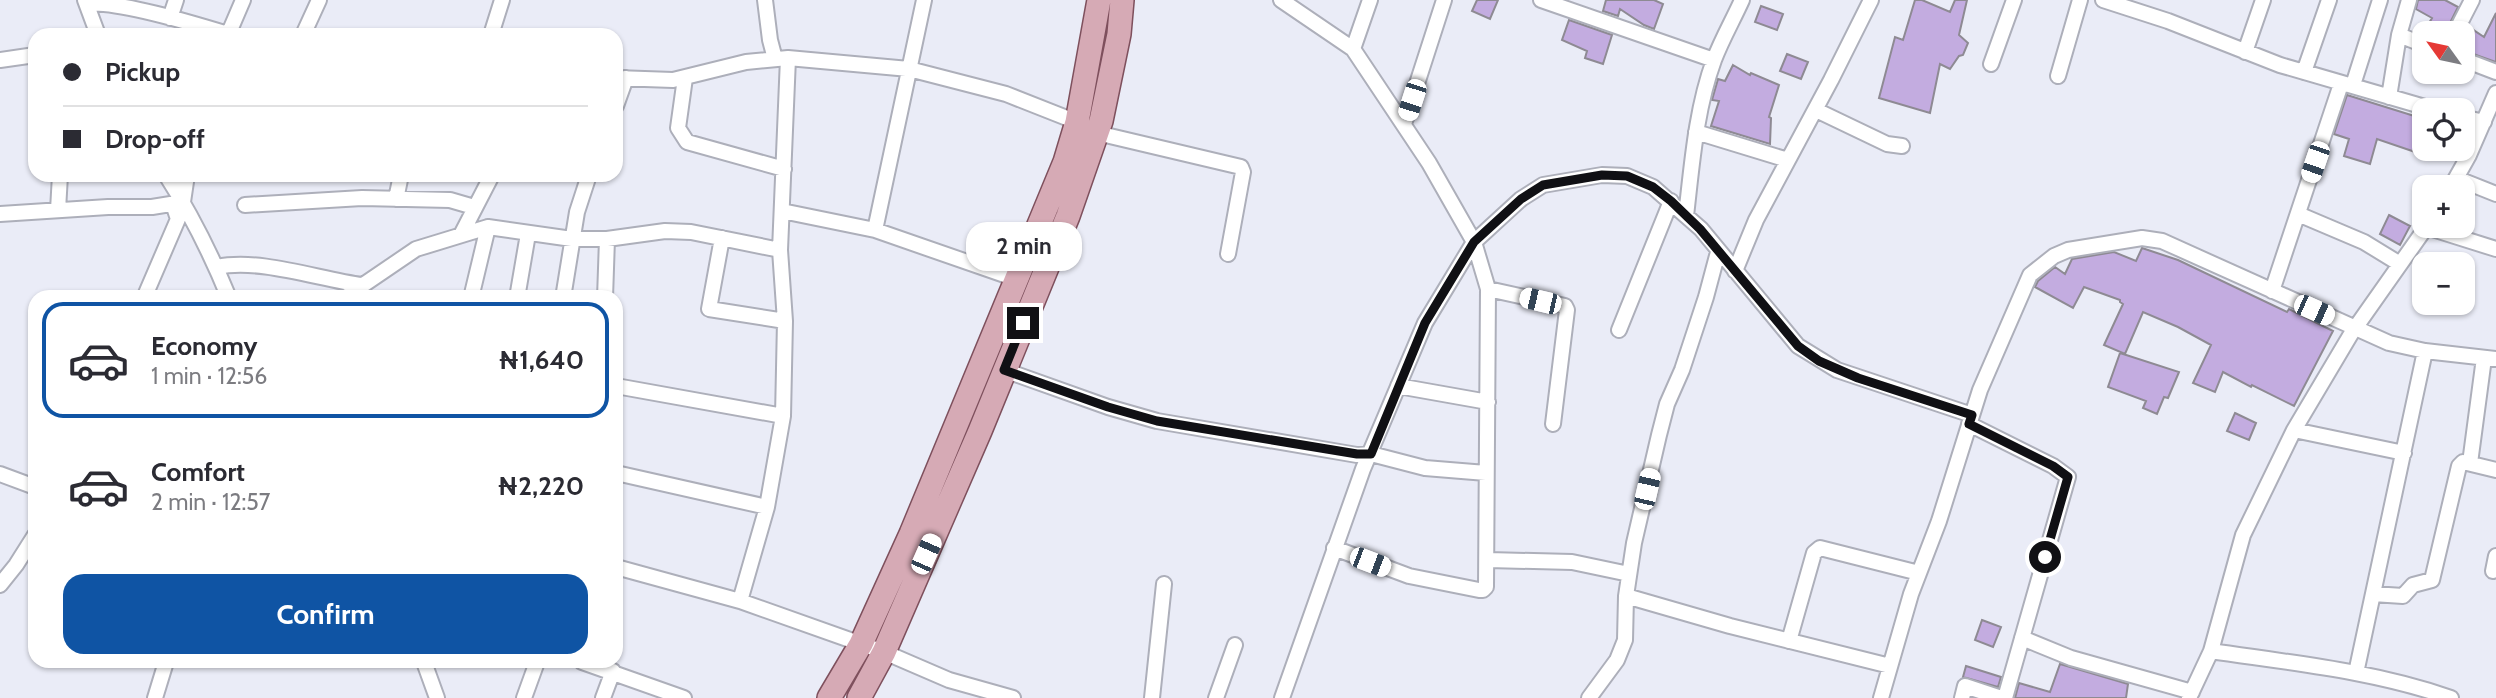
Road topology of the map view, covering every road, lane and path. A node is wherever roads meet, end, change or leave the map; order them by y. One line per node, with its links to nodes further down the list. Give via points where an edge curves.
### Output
1 (176, 0): 27 (street)
2 (243, 0): 31 (street)
3 (319, 0): 32 (street)
4 (502, 0): 33 (street)
5 (765, 0): 39 (street, via 770,40)
6 (924, 0): 44 (street)
7 (1099, 0): 56 (main road)
8 (1122, 0): 60 (main road)
9 (1281, 0): 36 (street)
10 (1370, 0): 36 (street)
11 (1444, 0): 58 (street)
12 (1541, 0): 25 (street)
13 (1742, 0): 41 (street)
14 (1871, 0): 54 (street)
15 (2014, 0): 42 (street)
16 (2080, 0): 47 (street)
17 (2103, 0): 26 (street)
18 (2263, 0): 37 (street)
19 (2329, 0): 45 (street)
20 (2380, 0): 50 (street)
21 (2409, 0): 34 (street)
22 (2472, 0): 28 (street)
23 (104, 1): 24 (street); 27 (street)
24 (86, 2): 29 (street)
25 (1570, 4): 41 (street)
26 (2142, 6): 37 (street)
27 (170, 18): 30 (street)
28 (2461, 21)
29 (93, 28)
30 (205, 28)
31 (232, 28)
32 (306, 28)
33 (493, 28)
34 (2399, 35): 35 (street); 52 (street)
35 (2412, 40)
36 (1353, 50): 58 (street)
37 (2245, 52): 45 (street)
38 (28, 56): 40 (street)
39 (782, 58): 44 (street); 49 (street); 63 (street)
40 (0, 60)
41 (1714, 60): 59 (street)
42 (1991, 64)
43 (2475, 64): 46 (street)
44 (909, 69): 56 (street, via 1006,94); 84 (street)
45 (2304, 72): 50 (street)
46 (2496, 72)
47 (2058, 76)
48 (623, 78): 49 (street)
49 (685, 78): 63 (street, via 678,128 687,142)
50 (2347, 84): 52 (street); 81 (street)
51 (2496, 93): 57 (street)
52 (2389, 97): 53 (street)
53 (2412, 104)
54 (1815, 110): 61 (street, via 1887,144); 62 (street)
55 (2475, 120): 57 (street)
56 (1077, 122): 100 (main road)
57 (2484, 122): 64 (street)
58 (1404, 124): 92 (street)
59 (1696, 132): 62 (street); 82 (street)
60 (1097, 134): 96 (street, via 1241,167); 116 (main road)
61 (1902, 146)
62 (1788, 160): 99 (street)
63 (783, 169): 79 (street)
64 (2457, 175)
65 (60, 182): 78 (street)
66 (169, 182): 75 (street)
67 (185, 182): 75 (street)
68 (400, 182): 73 (street)
69 (488, 182): 77 (street)
70 (587, 182): 90 (street)
71 (2475, 188): 72 (street)
72 (2496, 194)
73 (396, 199): 76 (street); 77 (street, via 450,200)
74 (1671, 201): 82 (street); 92 (street, via 1627,176 1602,175 1543,185); 113 (street)
75 (178, 203): 78 (street); 98 (street); 103 (street, via 176,226)
76 (245, 205)
77 (474, 207): 86 (street)
78 (58, 210): 80 (street)
79 (782, 211): 84 (street); 94 (street)
80 (0, 214)
81 (2298, 214): 97 (street, via 2364,242); 110 (street)
82 (1686, 216): 95 (street)
83 (488, 227): 85 (street); 86 (street); 106 (street)
84 (875, 230): 100 (street)
85 (528, 234): 90 (street); 107 (street)
86 (461, 235): 101 (street, via 416,249)
87 (722, 238): 91 (street, via 665,231); 94 (street); 111 (street, via 709,309)
88 (2418, 238): 97 (street)
89 (2463, 238): 93 (street)
90 (572, 239): 91 (street); 108 (street)
91 (607, 239): 109 (street)
92 (1474, 242): 102 (street); 117 (street, via 1425,323)
93 (2496, 249)
94 (780, 250): 111 (street)
95 (1718, 252): 99 (street); 140 (street, via 1667,404)
96 (1228, 254)
97 (2400, 264): 112 (street)
98 (217, 267): 101 (street, via 263,266); 104 (street)
99 (1735, 271): 121 (street, via 1798,346 1819,361)
100 (1016, 279): 148 (main road)
101 (362, 285): 105 (street)
102 (1488, 289): 119 (street); 122 (street, via 1567,310)
103 (148, 290)
104 (226, 290)
105 (355, 290)
106 (473, 290)
107 (518, 290)
108 (564, 290)
109 (606, 290)
110 (2272, 291): 112 (street); 121 (street, via 2162,241 2142,238 2068,250 2030,275)
111 (785, 321): 120 (street)
112 (2355, 328): 114 (street, via 2389,344); 123 (street)
113 (1619, 330)
114 (2426, 351): 115 (street); 124 (street)
115 (2490, 359): 126 (street)
116 (1004, 370): 125 (street, via 1157,421); 151 (main road)
117 (1398, 386): 119 (street); 125 (street)
118 (623, 387): 120 (street)
119 (1488, 402): 128 (street)
120 (783, 416): 132 (street)
121 (1970, 420): 139 (street); 146 (street, via 2068,477)
122 (1553, 424)
123 (2294, 430): 124 (street); 150 (street, via 2243,535)
124 (2404, 453): 143 (street)
125 (1371, 454): 128 (street, via 1425,468); 134 (street)
126 (2470, 463): 127 (street); 143 (street, via 2459,466 2433,578 2413,585 2403,596)
127 (2496, 470)
128 (1486, 473): 136 (street)
129 (0, 474): 131 (street)
130 (623, 475): 132 (street)
131 (28, 484)
132 (767, 507): 145 (street)
133 (28, 546): 142 (street)
134 (1334, 548): 136 (street, via 1409,576 1483,590); 170 (street)
135 (2496, 556): 138 (street)
136 (1488, 560): 140 (street, via 1572,562)
137 (623, 569): 145 (street)
138 (2493, 571)
139 (1919, 573): 147 (street, via 1821,548 1814,553); 152 (street)
140 (1629, 574): 144 (street)
141 (1164, 584): 168 (street)
142 (0, 585)
143 (2373, 594): 158 (street)
144 (1626, 596): 147 (street); 171 (street, via 1625,640 1617,660)
145 (740, 601): 148 (street)
146 (2022, 638): 159 (street); 174 (street)
147 (1789, 641): 152 (street)
148 (861, 644): 151 (street); 165 (main road)
149 (1235, 645): 169 (street)
150 (2211, 651): 158 (street); 159 (street)
151 (884, 652): 166 (main road); 167 (street, via 949,680)
152 (1890, 666): 172 (street)
153 (164, 668): 160 (street)
154 (426, 668): 161 (street)
155 (535, 668): 162 (street)
156 (603, 668): 157 (street)
157 (613, 671): 163 (street); 164 (street)
158 (2356, 673): 175 (street, via 2412,684)
159 (2190, 695)
160 (155, 698)
161 (437, 698)
162 (524, 698)
163 (603, 698)
164 (684, 698)
165 (829, 698)
166 (859, 698)
167 (1013, 698)
168 (1152, 698)
169 (1216, 698)
170 (1282, 698)
171 (1589, 698)
172 (1881, 698)
173 (1962, 698): 174 (street, via 1965,686)
174 (2003, 698)
175 (2451, 698)

